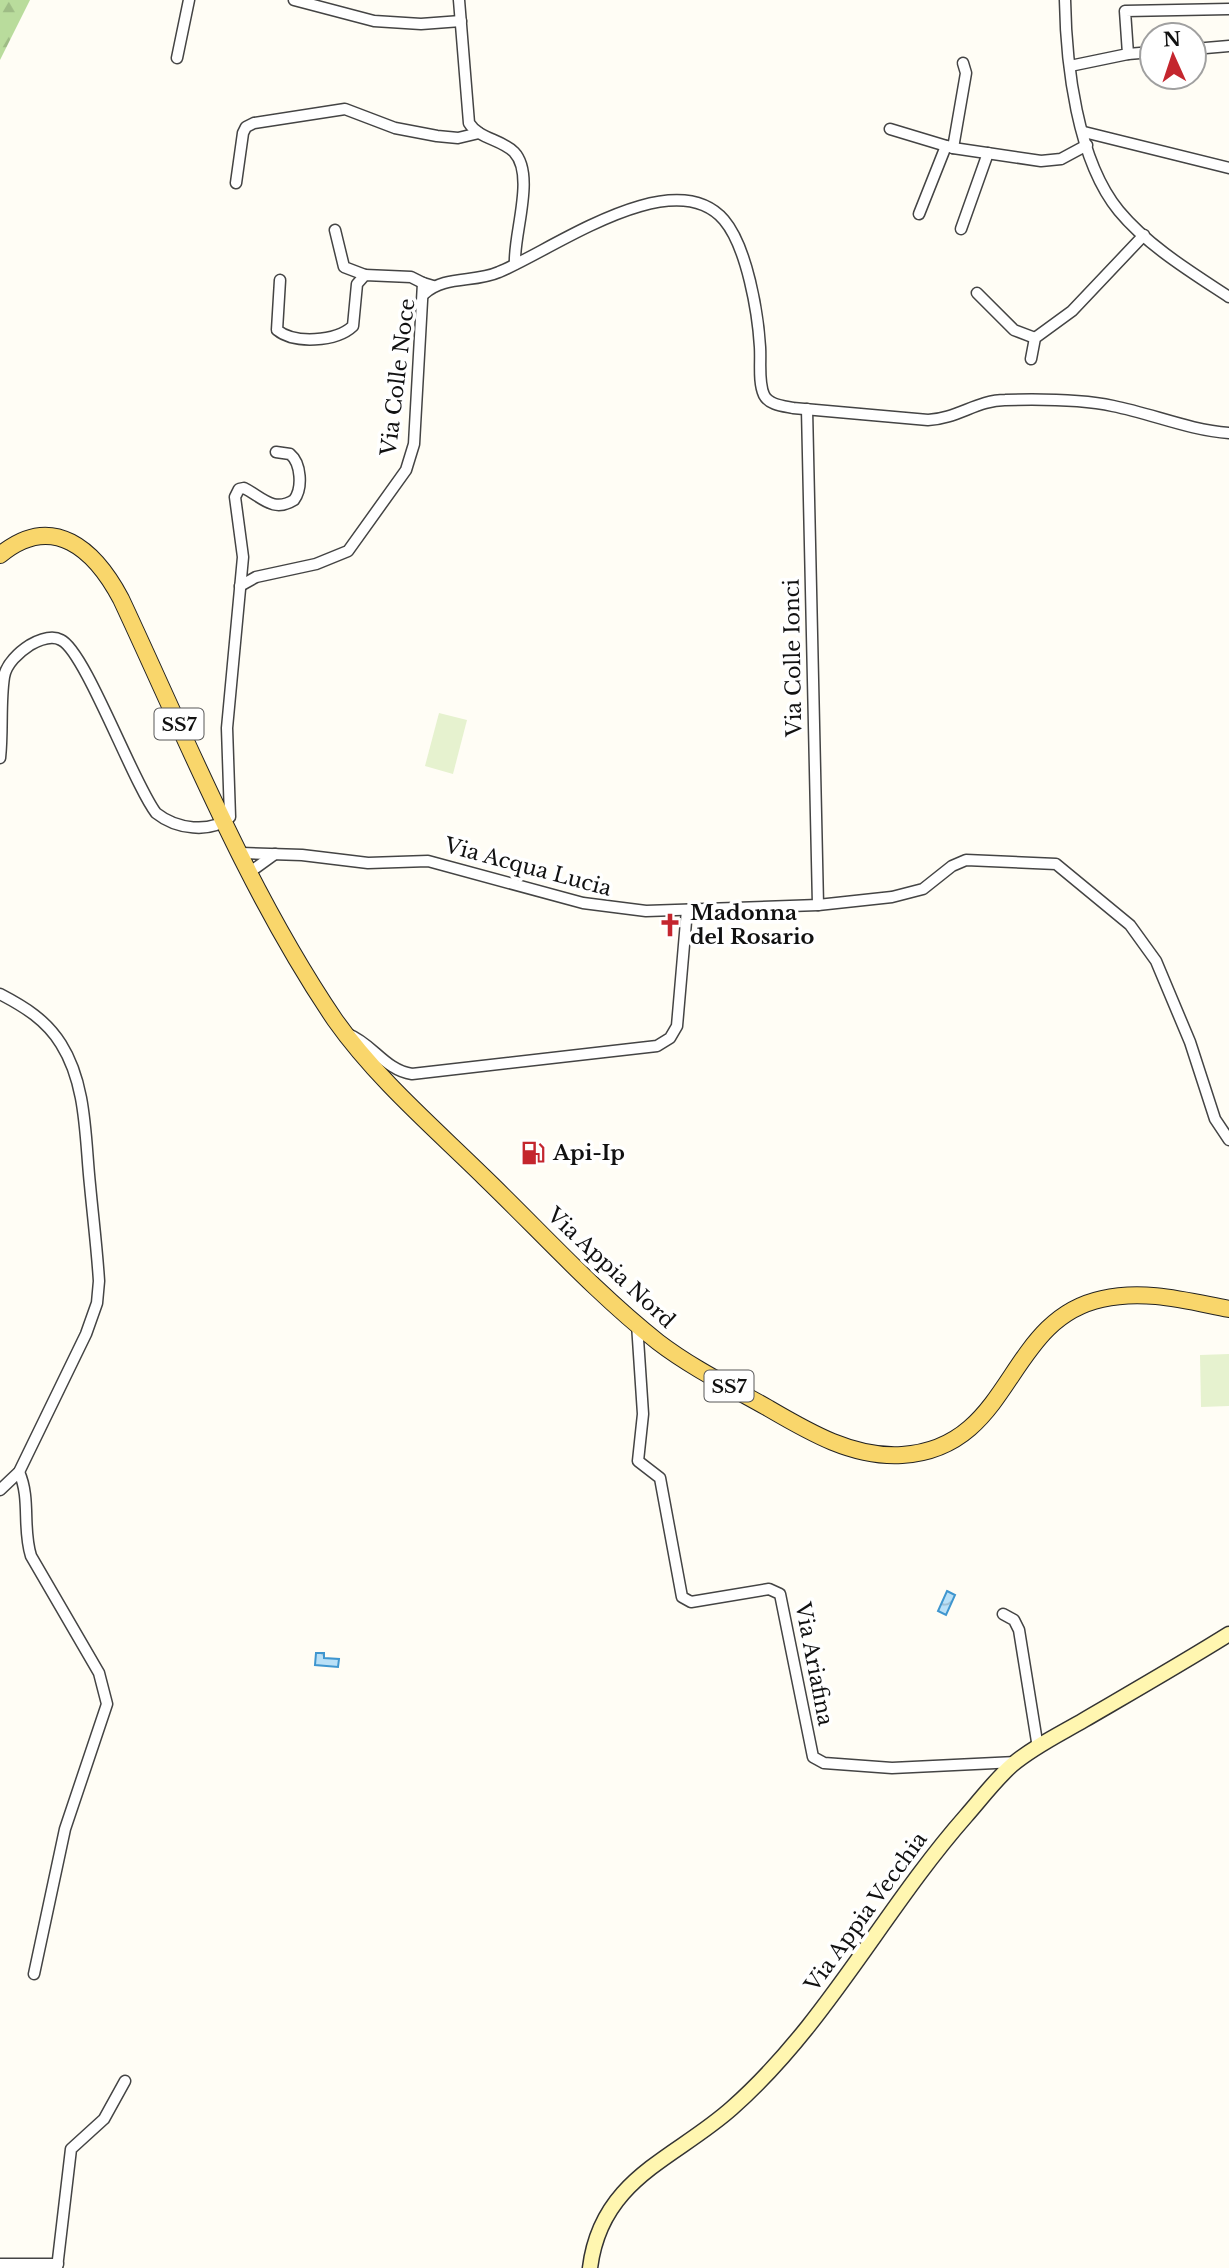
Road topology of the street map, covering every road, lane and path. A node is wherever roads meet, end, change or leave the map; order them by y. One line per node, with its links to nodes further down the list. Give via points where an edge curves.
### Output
1 (189, 0): 12 (street)
2 (294, 0): 7 (street, via 374,21)
3 (459, 0): 7 (street)
4 (1065, 0): 14 (street)
5 (1122, 5): 6 (street); 11 (street)
6 (1229, 9)
7 (461, 21): 17 (street, via 468,120)
8 (1229, 46): 9 (street)
9 (1208, 48)
10 (1138, 53): 11 (street)
11 (1128, 54): 14 (street)
12 (177, 58)
13 (963, 63): 19 (street, via 966,76)
14 (1070, 66): 16 (street)
15 (890, 129): 19 (street)
16 (1084, 132): 18 (street); 21 (street)
17 (479, 133): 22 (street, via 437,136 395,128 345,109 254,123 243,133); 27 (street, via 511,150 522,166)
18 (1087, 145): 20 (street, via 1055,160); 26 (street, via 1108,196)
19 (950, 147): 20 (street); 23 (street)
20 (988, 153): 24 (street)
21 (1229, 168)
22 (236, 183)
23 (919, 214)
24 (961, 229)
25 (335, 230): 28 (street, via 344,267)
26 (1144, 235): 32 (street); 33 (street, via 1072,311)
27 (515, 264): 30 (street, Via Colle Noce, via 489,276); 35 (street, Via Colle Noce, via 622,213 676,201 706,207 728,225 743,261 757,316 765,396 777,404)
28 (365, 275): 29 (street, via 357,284 353,327 322,338 277,330); 30 (street, via 411,277)
29 (280, 280)
30 (427, 288): 39 (street, Via Colle Noce, via 413,448 405,470 348,551 316,564 256,577)
31 (977, 293): 33 (street, via 1014,330)
32 (1229, 297)
33 (1035, 338): 34 (street)
34 (1031, 359)
35 (807, 409): 36 (street, via 928,420 1001,400 1085,403); 45 (street, Via Colle Ionci)
36 (1229, 433)
37 (276, 452): 39 (street, via 295,458 299,492 291,502 279,505 265,502 247,489 237,491 243,552)
38 (0, 555): 41 (main road, SS7, via 22,542 47,537 74,543 98,561 121,599)
39 (240, 586): 41 (street, via 227,728 232,811)
40 (0, 758): 41 (street, via 7,668 28,646 59,639 82,668 156,813 168,821 196,827)
41 (225, 821): 42 (main road, SS7)
42 (241, 853): 43 (street, Via Acqua Lucia); 44 (main road, SS7)
43 (275, 854): 44 (street); 46 (street, Via Acqua Lucia, via 368,863 428,861 598,907)
44 (250, 872): 48 (main road, Via Appia Nord / SS7)
45 (818, 905): 46 (street, Via Acqua Lucia); 49 (street, Via Acqua Lucia, via 914,892 966,860 1060,866 1123,918 1150,950 1215,1119)
46 (687, 910): 48 (street, via 678,1022 670,1038 657,1046 415,1074 393,1068 364,1042)
47 (0, 994): 52 (street, via 48,1027 74,1073 82,1105 98,1275 90,1323)
48 (345, 1033): 51 (main road, Via Appia Nord / SS7, via 415,1109)
49 (1229, 1140)
50 (1229, 1309): 51 (main road, Via Appia Nord / SS7, via 1138,1295 1082,1305 1040,1336 973,1428 937,1447 897,1455 851,1449 804,1428 687,1362)
51 (637, 1324): 57 (street, Via Ariafina, via 643,1414 639,1464 660,1478 682,1597 691,1602 769,1590 780,1594 813,1757 824,1763 899,1768)
52 (19, 1472): 53 (street); 58 (street, via 31,1556 99,1673 107,1704 65,1829)
53 (0, 1490)
54 (1003, 1614): 56 (street, via 1014,1620 1019,1630)
55 (1229, 1634): 56 (main road, Via Appia Vecchia)
56 (1038, 1748): 57 (main road, Via Appia Vecchia)
57 (1016, 1762): 62 (main road, Via Appia Vecchia, via 949,1835 819,2011 746,2095 634,2182 601,2227)
58 (34, 1973)
59 (125, 2081): 61 (street, via 104,2119 71,2149)
60 (0, 2264): 61 (street)
61 (58, 2266)
62 (590, 2268)

